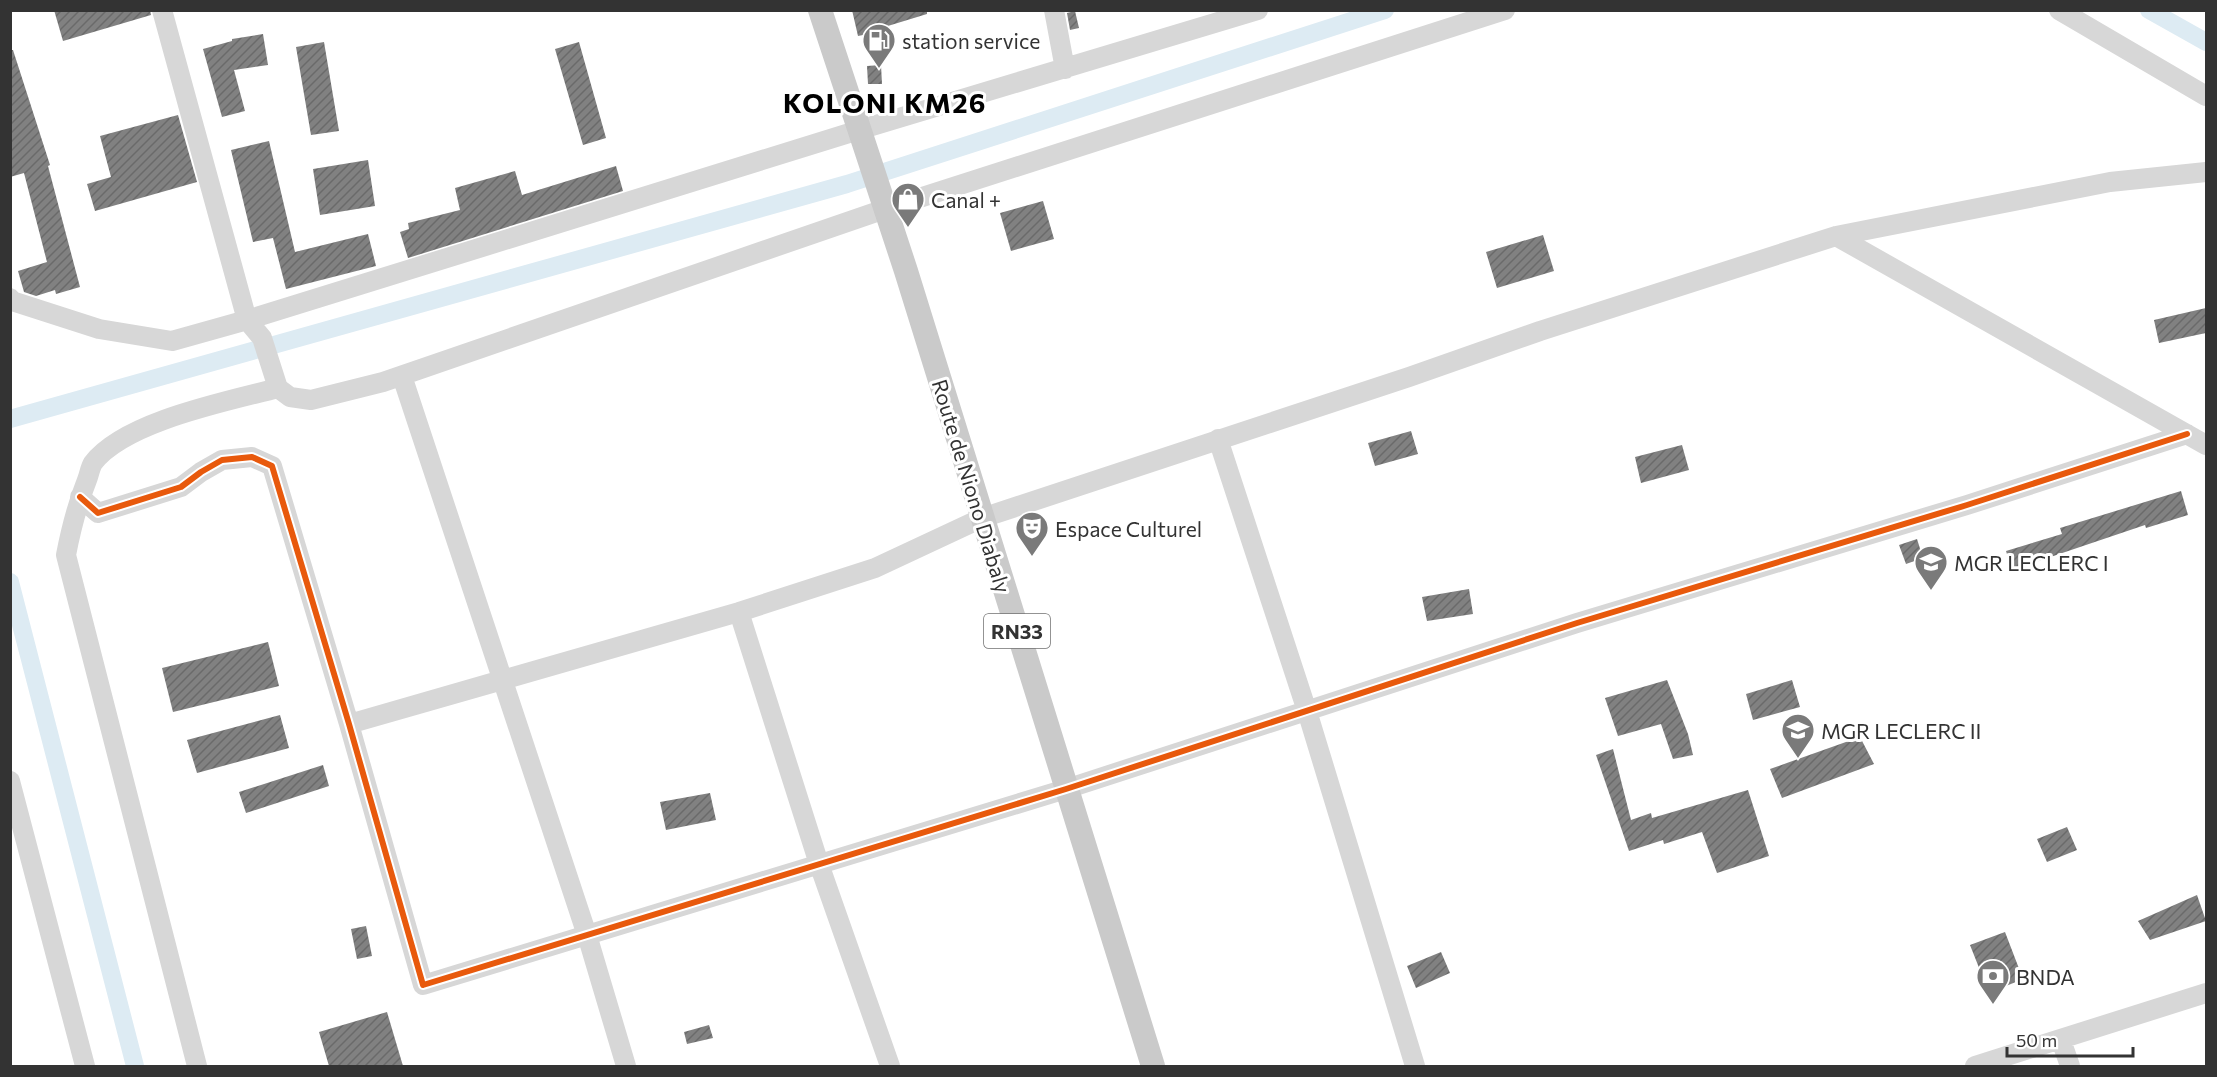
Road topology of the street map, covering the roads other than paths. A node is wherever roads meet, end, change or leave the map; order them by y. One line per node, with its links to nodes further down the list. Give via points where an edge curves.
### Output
1 (162, 10): 14 (street)
2 (820, 10): 9 (main road, Route de Niono Diabaly / RN33)
3 (1054, 10): 7 (street)
4 (1258, 10): 7 (street)
5 (1505, 10): 11 (street)
6 (2059, 10): 8 (street)
7 (1065, 69): 9 (street)
8 (2206, 96)
9 (862, 140): 11 (main road, Route de Niono Diabaly / RN33); 14 (street)
10 (2206, 172): 12 (street, via 2110,182)
11 (883, 203): 15 (street); 21 (main road, Route de Niono Diabaly / RN33)
12 (1836, 236): 17 (street); 18 (street)
13 (10, 298): 14 (street, via 99,329 172,341)
14 (247, 320): 16 (street, via 262,338)
15 (402, 376): 16 (street, via 311,400 290,397); 23 (street)
16 (278, 388): 20 (street, via 153,424 116,443 93,464)
17 (2187, 434): 19 (street); 24 (street)
18 (1218, 439): 21 (street); 24 (street)
19 (2206, 445)
20 (80, 497): 25 (street, via 98,513 181,487 222,460 252,457 272,466); 33 (street, via 66,555)
21 (982, 518): 22 (street, via 875,568); 27 (main road, Route de Niono Diabaly / RN33)
22 (739, 612): 23 (street); 28 (street)
23 (501, 680): 25 (street); 29 (street)
24 (1307, 711): 27 (street); 37 (street)
25 (349, 724): 29 (street, via 423,985)
26 (10, 782): 32 (street)
27 (1066, 789): 28 (street); 36 (main road, Route de Niono Diabaly / RN33)
28 (819, 864): 29 (street); 35 (street)
29 (587, 935): 34 (street)
30 (2206, 993): 31 (street)
31 (2061, 1040): 38 (street); 39 (street)
32 (85, 1066)
33 (197, 1066)
34 (626, 1066)
35 (890, 1066)
36 (1153, 1066)
37 (1415, 1066)
38 (1975, 1066)
39 (2070, 1066)

